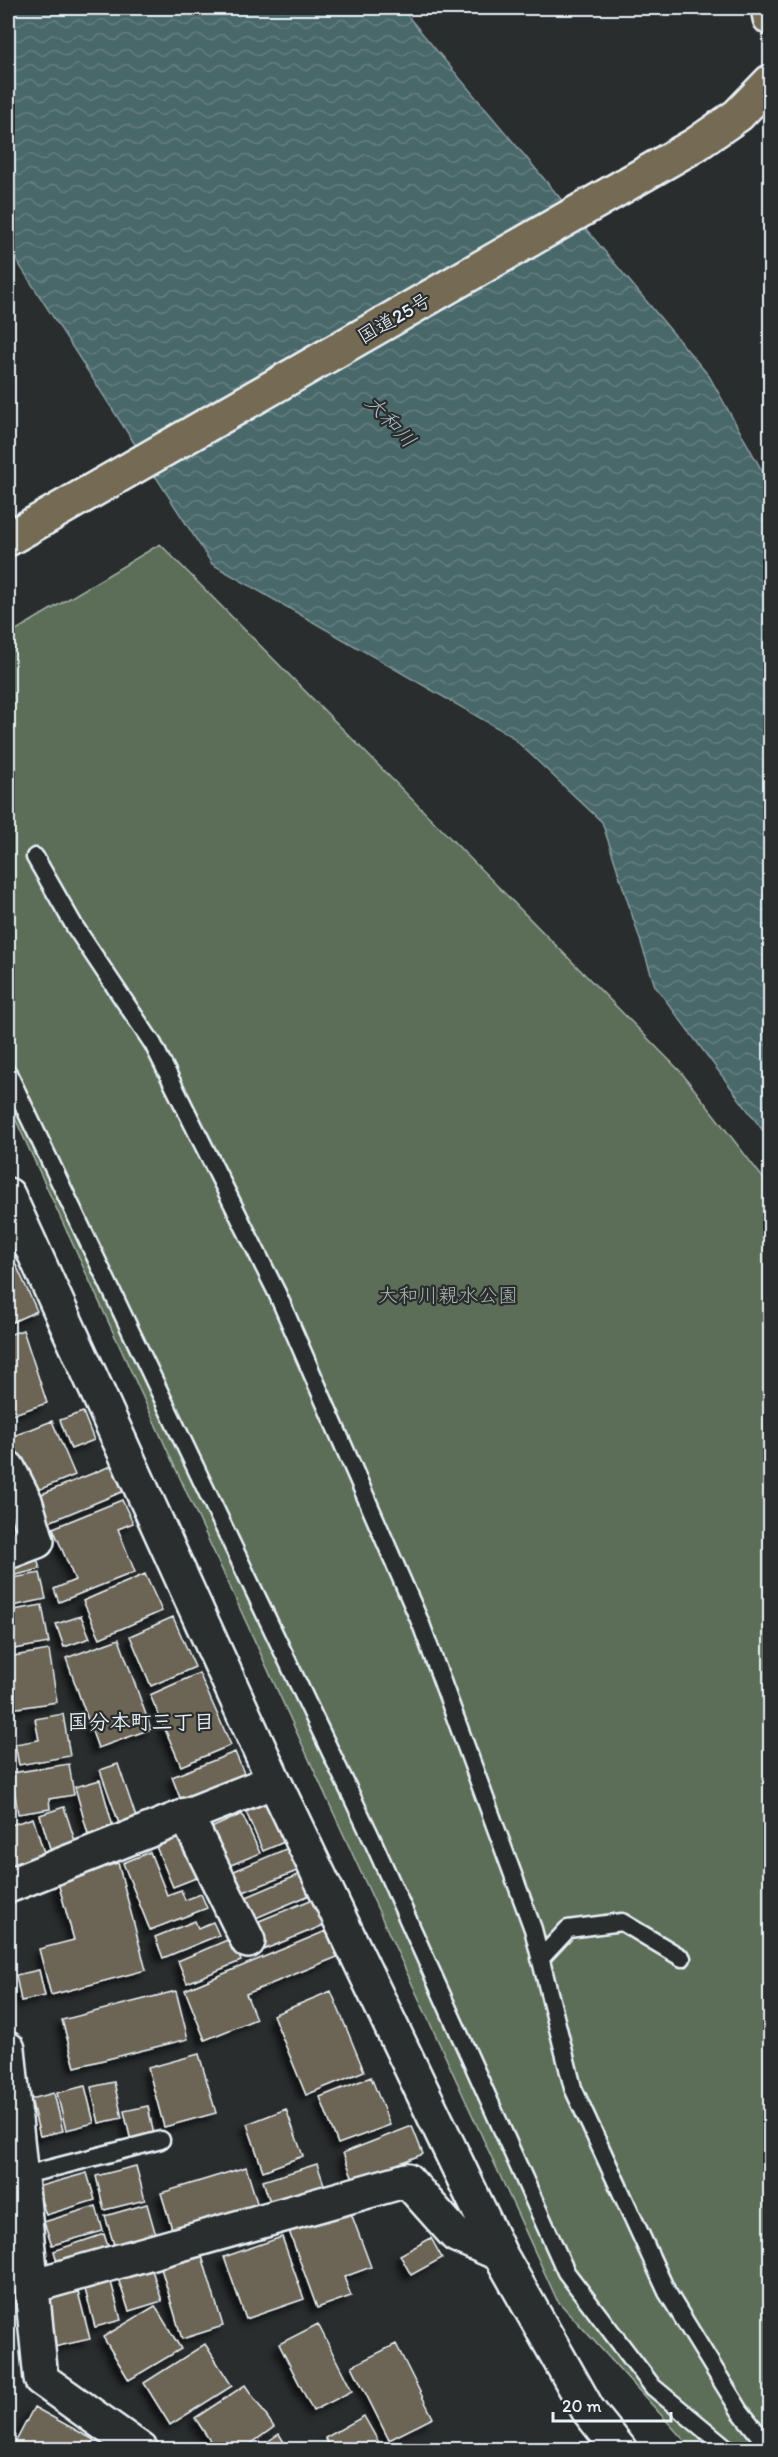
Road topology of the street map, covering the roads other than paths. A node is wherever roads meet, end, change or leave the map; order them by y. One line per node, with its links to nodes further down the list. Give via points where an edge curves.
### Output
1 (768, 8): 2 (highway)
2 (771, 18)
3 (771, 82): 4 (highway, 国道25号, via 738,115 695,145)
4 (8, 539)
5 (35, 857): 15 (lane, via 75,927 153,1044 277,1293 421,1624 533,1929)
6 (8, 1073): 24 (lane, via 371,1837 566,2272 653,2387)
7 (8, 1195): 10 (street)
8 (8, 1468): 9 (street, via 25,1502 37,1540)
9 (8, 1552)
10 (274, 1781): 11 (street); 19 (street)
11 (186, 1815): 12 (street); 13 (street)
12 (8, 1886)
13 (248, 1941)
14 (682, 1958): 15 (lane, via 622,1922 568,1929)
15 (540, 1959): 21 (lane, via 573,2088 668,2292 740,2411)
16 (8, 2049): 18 (street)
17 (161, 2140): 18 (lane)
18 (21, 2176): 20 (street)
19 (500, 2254): 20 (street, via 456,2235 407,2180); 23 (street, via 588,2410)
20 (32, 2286): 22 (street, via 42,2379)
21 (771, 2449)
22 (141, 2450)
23 (620, 2450)
24 (729, 2450)

